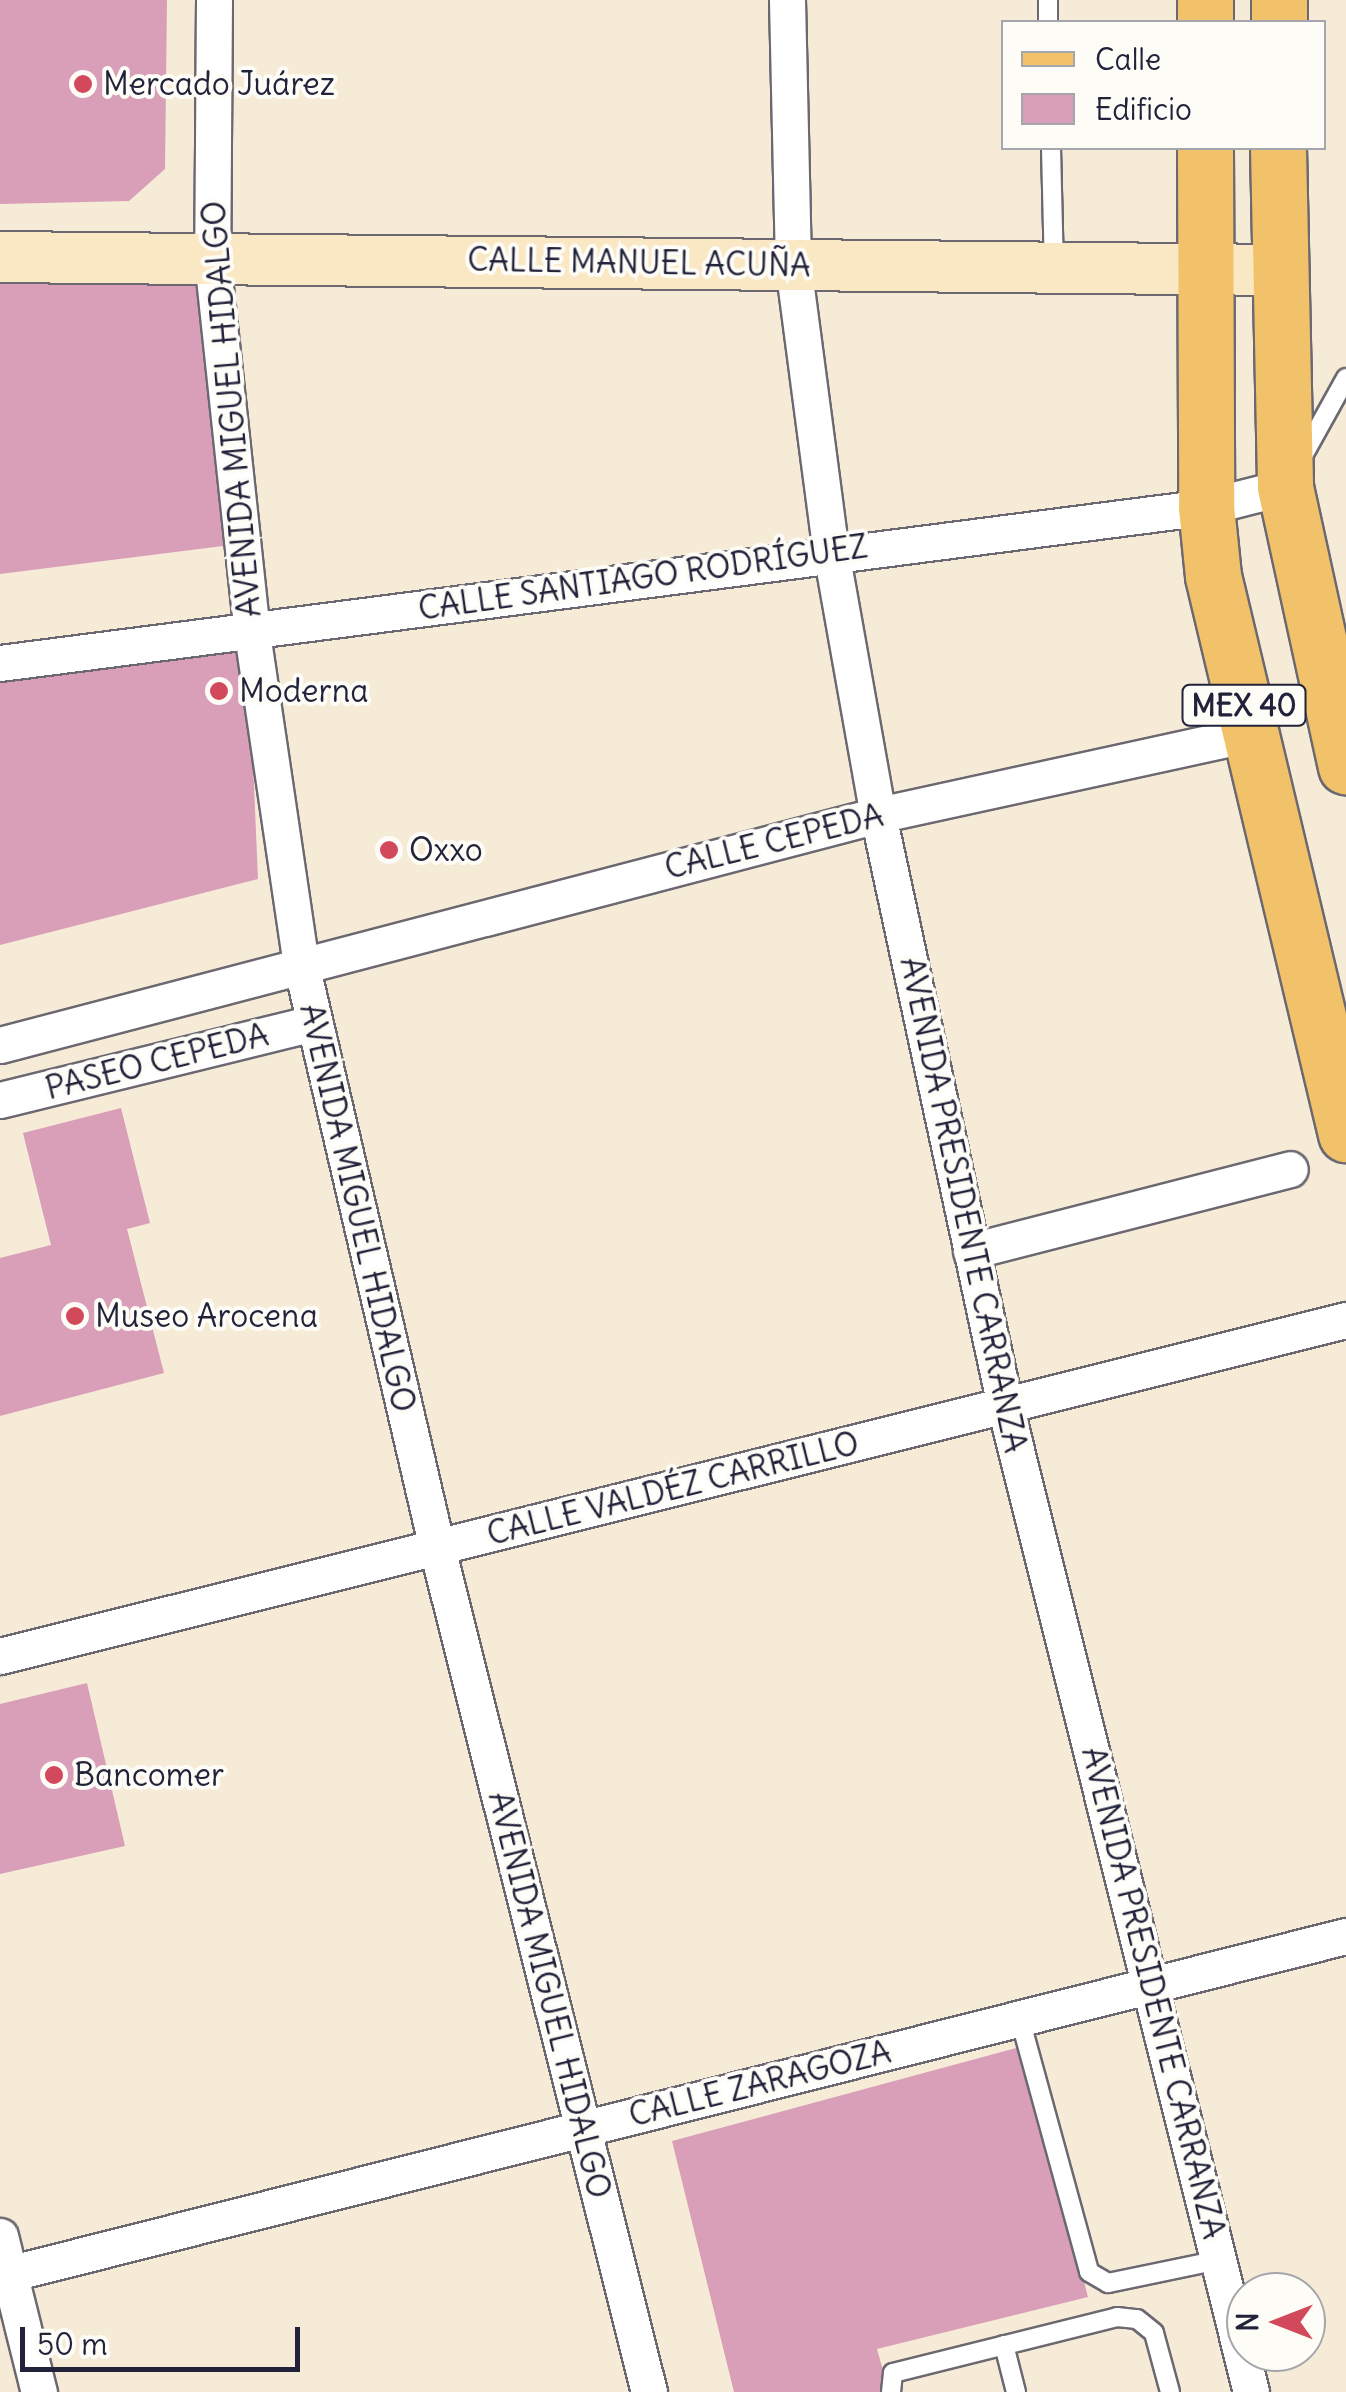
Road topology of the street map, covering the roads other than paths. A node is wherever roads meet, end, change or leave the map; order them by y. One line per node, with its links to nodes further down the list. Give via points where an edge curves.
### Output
1 (214, 0): 7 (street, AVENIDA MIGUEL HIDALGO)
2 (787, 0): 8 (street, AVENIDA PRESIDENTE CARRANZA)
3 (1051, 150): 9 (lane)
4 (1205, 150): 10 (main road, MEX 40)
5 (1278, 150): 11 (main road, MEX 40)
6 (0, 257): 7 (main road, CALLE MANUEL ACUÑA)
7 (212, 259): 8 (main road, CALLE MANUEL ACUÑA); 16 (street, AVENIDA MIGUEL HIDALGO)
8 (793, 264): 9 (main road, CALLE MANUEL ACUÑA); 15 (street, AVENIDA PRESIDENTE CARRANZA)
9 (1054, 267): 10 (main road, CALLE MANUEL ACUÑA)
10 (1206, 269): 11 (main road, CALLE MANUEL ACUÑA); 14 (main road, MEX 40)
11 (1277, 270): 13 (main road, MEX 40)
12 (1346, 378): 13 (lane)
13 (1286, 488): 14 (street, CALLE SANTIAGO RODRÍGUEZ); 18 (main road, MEX 40)
14 (1206, 506): 15 (street, CALLE SANTIAGO RODRÍGUEZ); 19 (main road, MEX 40, via 1214,576)
15 (830, 552): 16 (street, CALLE SANTIAGO RODRÍGUEZ); 21 (street, AVENIDA PRESIDENTE CARRANZA)
16 (252, 633): 17 (street, CALLE SANTIAGO RODRÍGUEZ); 22 (street, AVENIDA MIGUEL HIDALGO)
17 (0, 663)
18 (1336, 680): 20 (main road, MEX 40)
19 (1251, 734): 21 (street, CALLE CEPEDA); 26 (main road, MEX 40)
20 (1346, 766)
21 (878, 815): 22 (street, CALLE CEPEDA); 28 (street, AVENIDA PRESIDENTE CARRANZA)
22 (301, 964): 23 (street, AVENIDA MIGUEL HIDALGO); 24 (street, PASEO CEPEDA)
23 (314, 1024): 25 (street, PASEO CEPEDA); 31 (street, AVENIDA MIGUEL HIDALGO)
24 (0, 1045)
25 (0, 1100)
26 (1346, 1134)
27 (1290, 1169): 28 (street)
28 (972, 1251): 30 (street, AVENIDA PRESIDENTE CARRANZA)
29 (1346, 1320): 30 (street, CALLE VALDÉZ CARRILLO)
30 (1005, 1406): 31 (street, CALLE VALDÉZ CARRILLO); 34 (street, AVENIDA PRESIDENTE CARRANZA)
31 (436, 1548): 32 (street, CALLE VALDÉZ CARRILLO); 36 (street, AVENIDA MIGUEL HIDALGO)
32 (0, 1656)
33 (1346, 1936): 34 (street, CALLE ZARAGOZA)
34 (1152, 1985): 35 (street, CALLE ZARAGOZA); 38 (street, AVENIDA PRESIDENTE CARRANZA)
35 (1020, 2019): 36 (street, CALLE ZARAGOZA); 38 (lane, via 1089,2272 1108,2284)
36 (582, 2129): 39 (street, CALLE ZARAGOZA); 42 (street, AVENIDA MIGUEL HIDALGO)
37 (0, 2236): 39 (street)
38 (1219, 2260): 46 (street, AVENIDA PRESIDENTE CARRANZA)
39 (5, 2275): 41 (street)
40 (1004, 2345): 43 (lane, via 892,2373); 44 (lane); 45 (lane, via 1117,2316 1137,2320 1154,2333)
41 (39, 2392)
42 (649, 2392)
43 (890, 2392)
44 (1016, 2392)
45 (1170, 2392)
46 (1251, 2392)

